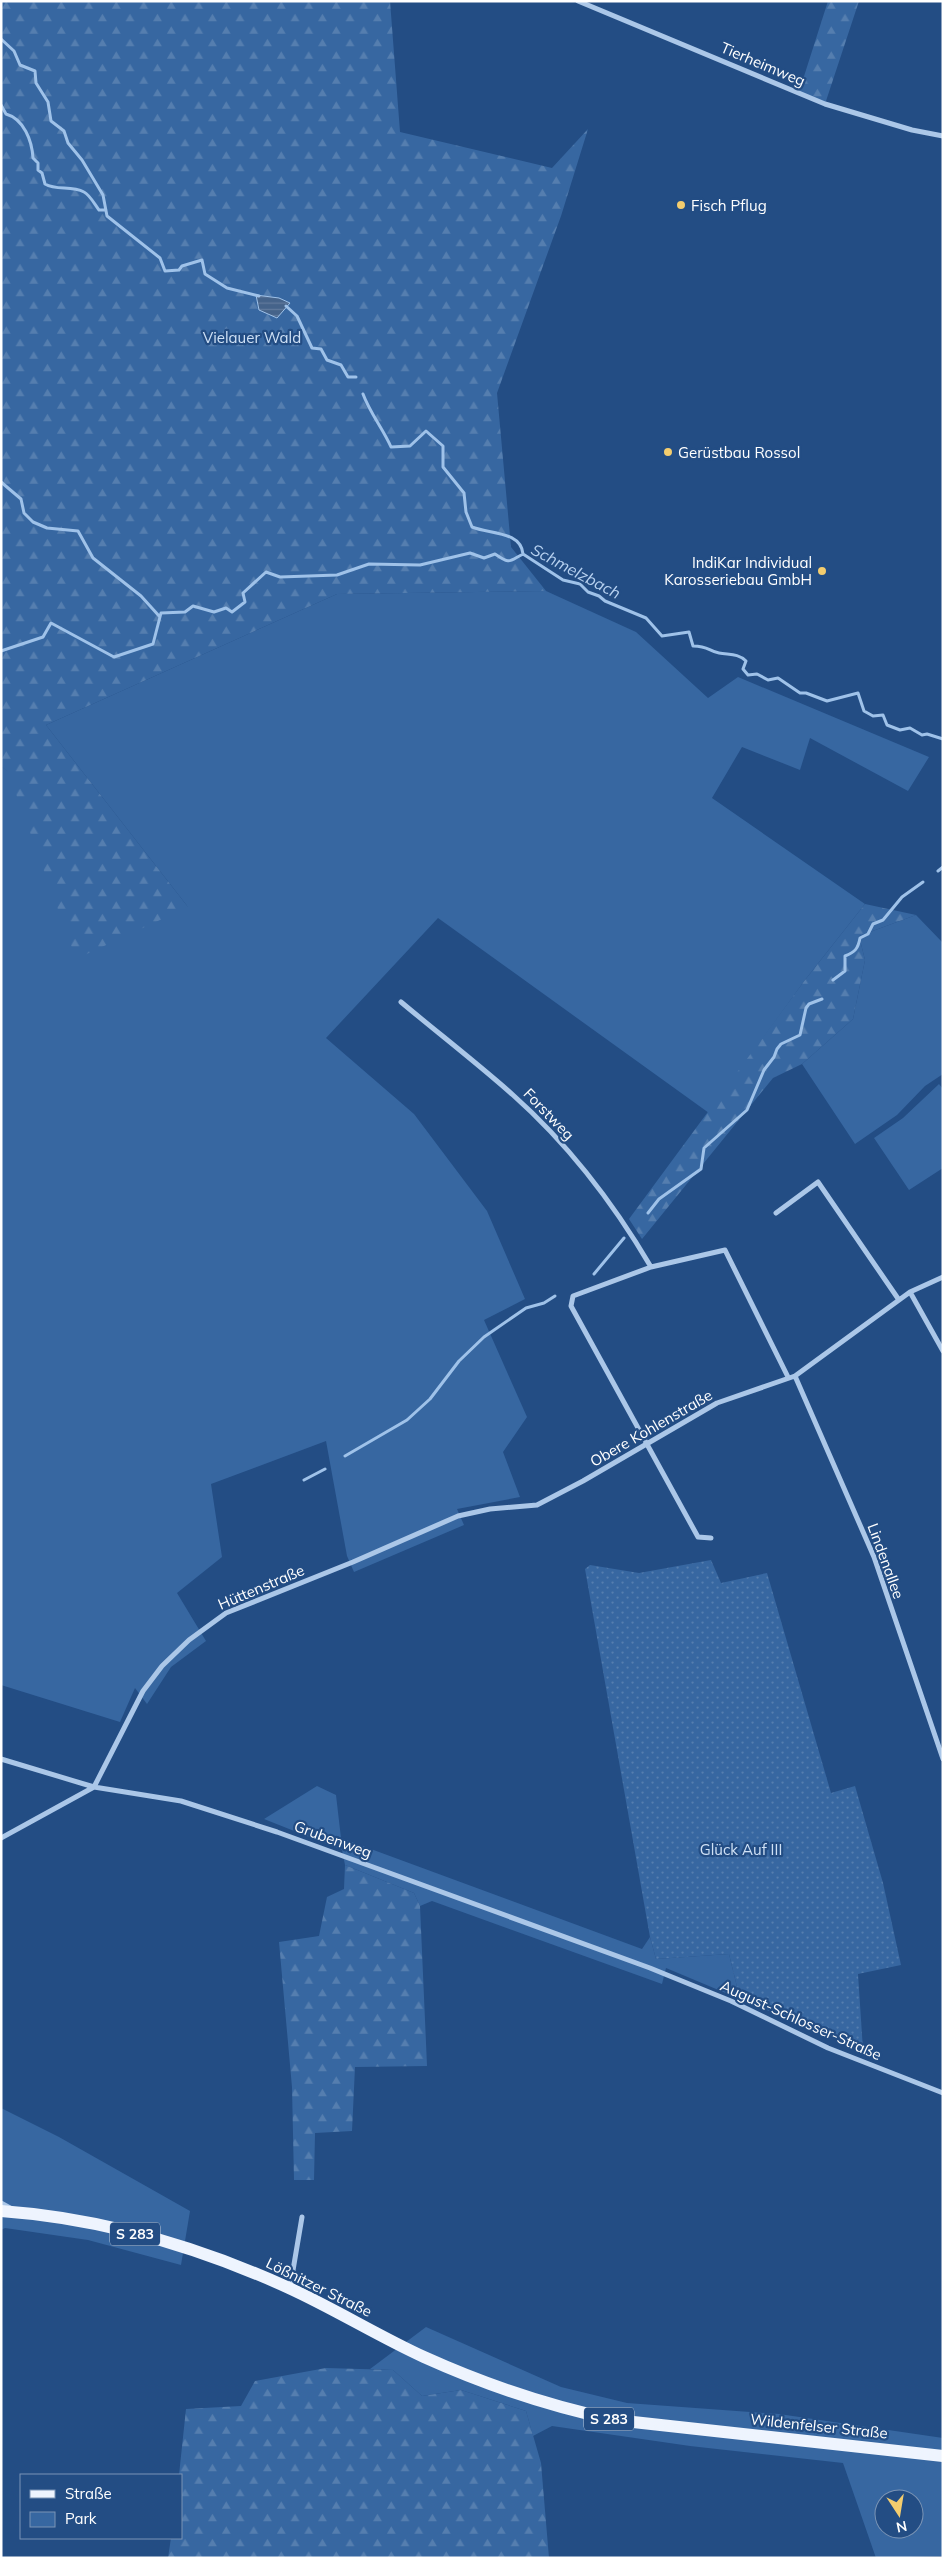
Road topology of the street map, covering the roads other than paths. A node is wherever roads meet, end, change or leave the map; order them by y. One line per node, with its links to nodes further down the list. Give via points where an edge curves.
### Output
1 (578, 1): 2 (street, Tierheimweg, via 825,104)
2 (943, 136)
3 (401, 1002): 5 (street, Forstweg, via 514,1096 566,1150 624,1221)
4 (776, 1213): 8 (street, via 818,1182)
5 (652, 1267): 11 (street, via 725,1250); 12 (street, via 573,1296 572,1306)
6 (943, 1276): 7 (street, Obere Kohlenstraße)
7 (910, 1292): 8 (street, Obere Kohlenstraße); 9 (street)
8 (899, 1300): 10 (street, Obere Kohlenstraße)
9 (943, 1351)
10 (795, 1376): 11 (street, Obere Kohlenstraße); 15 (street, Lindenallee, via 874,1557)
11 (788, 1377): 12 (street, Obere Kohlenstraße, via 717,1403)
12 (647, 1445): 13 (street, Obere Kohlenstraße); 14 (street, via 698,1537)
13 (583, 1482): 17 (street, Hüttenstraße, via 537,1505 490,1509 458,1516 226,1613 189,1640 162,1666 143,1691)
14 (711, 1538)
15 (943, 1758)
16 (1, 1759): 17 (street, Grubenweg)
17 (94, 1787): 18 (street); 19 (street, Grubenweg, via 182,1801 277,1832)
18 (1, 1838)
19 (650, 1968): 20 (street, August-Schlosser-Straße, via 731,2001 828,2048)
20 (943, 2093)
21 (1, 2203): 23 (street)
22 (1, 2211): 23 (main road, S 283)
23 (17, 2212): 25 (main road, Lößnitzer Straße / S 283, via 71,2219 198,2252)
24 (302, 2217): 25 (street)
25 (290, 2288): 26 (main road, Lößnitzer Straße / S 283, via 424,2356 529,2399 615,2420)
26 (692, 2429): 27 (main road, Wildenfelser Straße / S 283)
27 (943, 2456)

